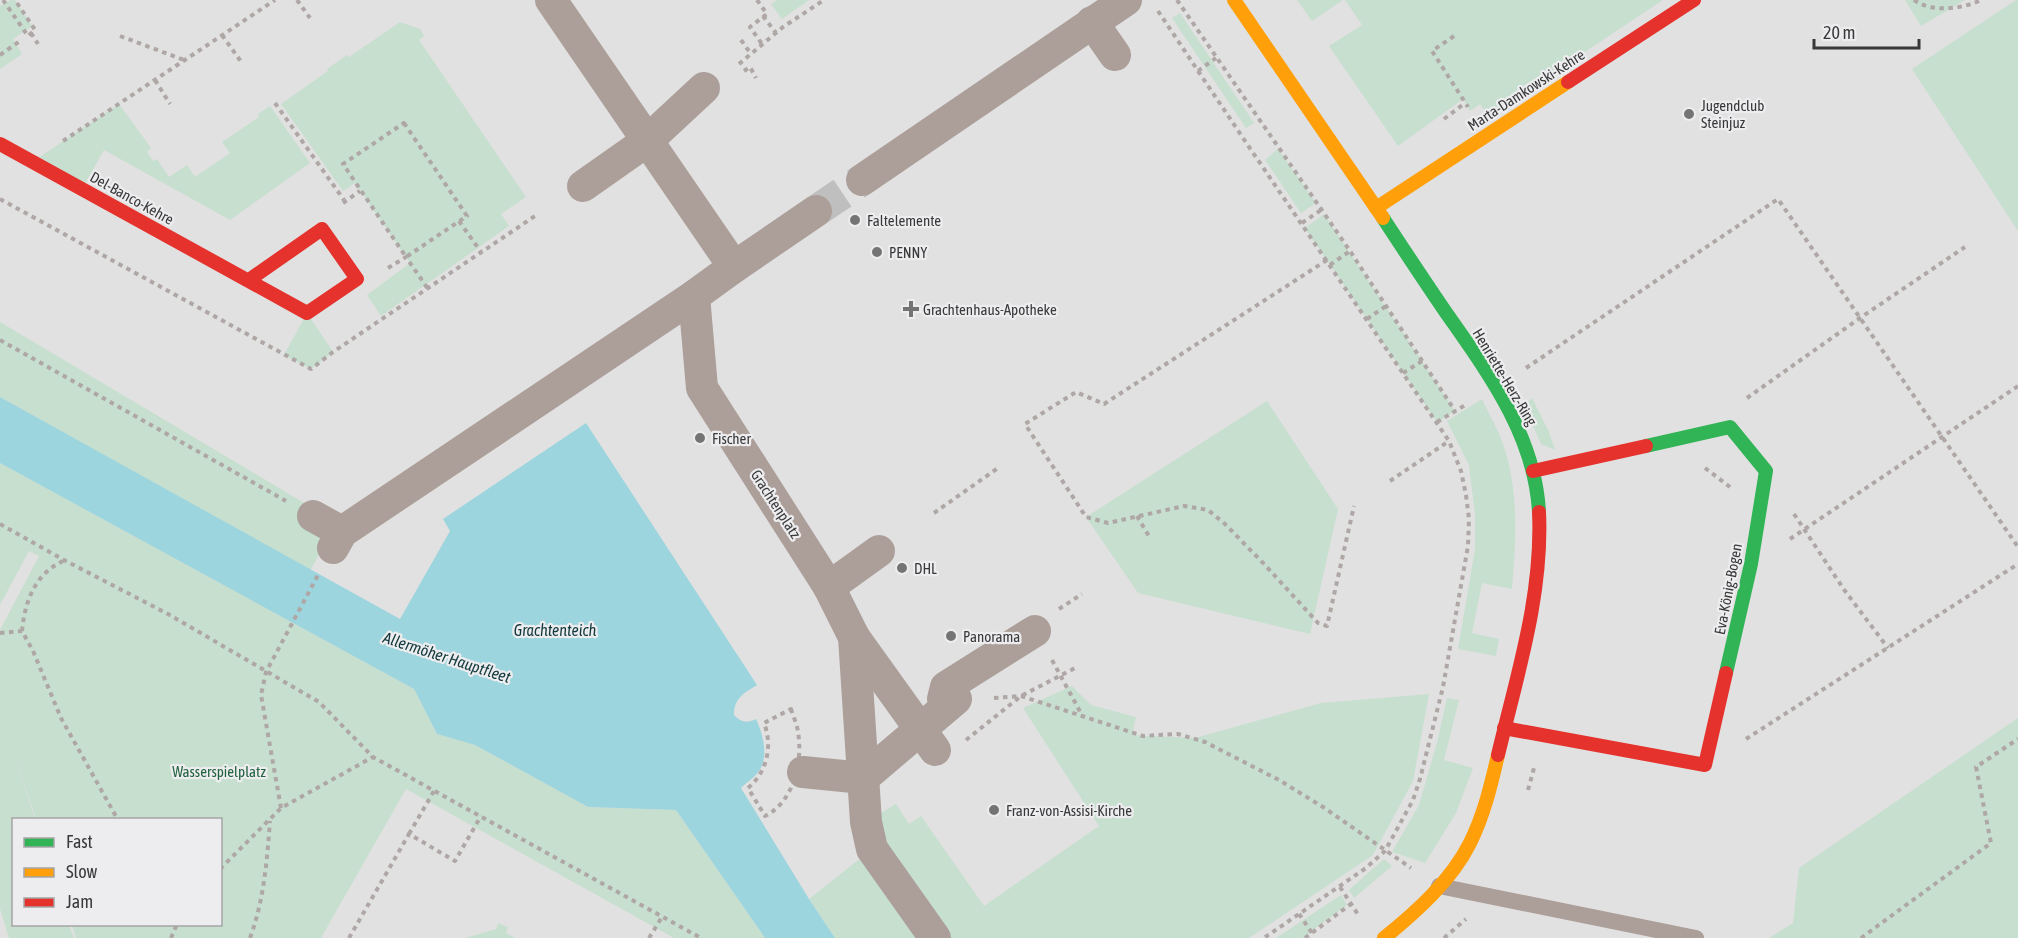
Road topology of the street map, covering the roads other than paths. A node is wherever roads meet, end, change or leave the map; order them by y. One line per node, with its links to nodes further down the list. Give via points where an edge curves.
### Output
1 (552, 0): 8 (street)
2 (1126, 0): 5 (street)
3 (1234, 0): 12 (street, Henriette-Herz-Ring)
4 (1694, 0): 12 (street, Marta-Damkowski-Kehre)
5 (1092, 22): 6 (street); 10 (street)
6 (1115, 55)
7 (704, 88): 8 (street)
8 (642, 134): 11 (street); 14 (street)
9 (0, 144): 15 (street, Del-Banco-Kehre)
10 (862, 180)
11 (583, 186)
12 (1376, 208): 17 (street, Henriette-Herz-Ring, via 1495,388 1520,430)
13 (816, 211): 14 (street)
14 (734, 267): 16 (street)
15 (249, 280): 15 (street, Del-Banco-Kehre, via 307,313 357,279 322,229)
16 (694, 296): 18 (street, via 337,540); 20 (street, Grachtenplatz, via 702,388)
17 (1533, 471): 25 (street, Henriette-Herz-Ring, via 1541,533 1535,593); 25 (street, Eva-König-Bogen, via 1730,427 1766,471 1751,564 1705,765)
18 (313, 516)
19 (879, 551): 20 (street)
20 (829, 587): 22 (street, Grachtenplatz)
21 (1035, 631): 24 (street, via 946,687)
22 (854, 637): 23 (street); 28 (street, Grachtenplatz)
23 (897, 698): 24 (street); 26 (street)
24 (950, 699): 26 (street)
25 (1504, 728): 29 (street, Henriette-Herz-Ring, via 1488,796 1469,845)
26 (938, 742): 28 (street)
27 (803, 772): 28 (street)
28 (863, 778): 30 (street, Grachtenplatz, via 872,849)
29 (1439, 886): 31 (street, Henriette-Herz-Ring); 32 (lane)
30 (935, 938)
31 (1384, 938)
32 (1696, 938)

